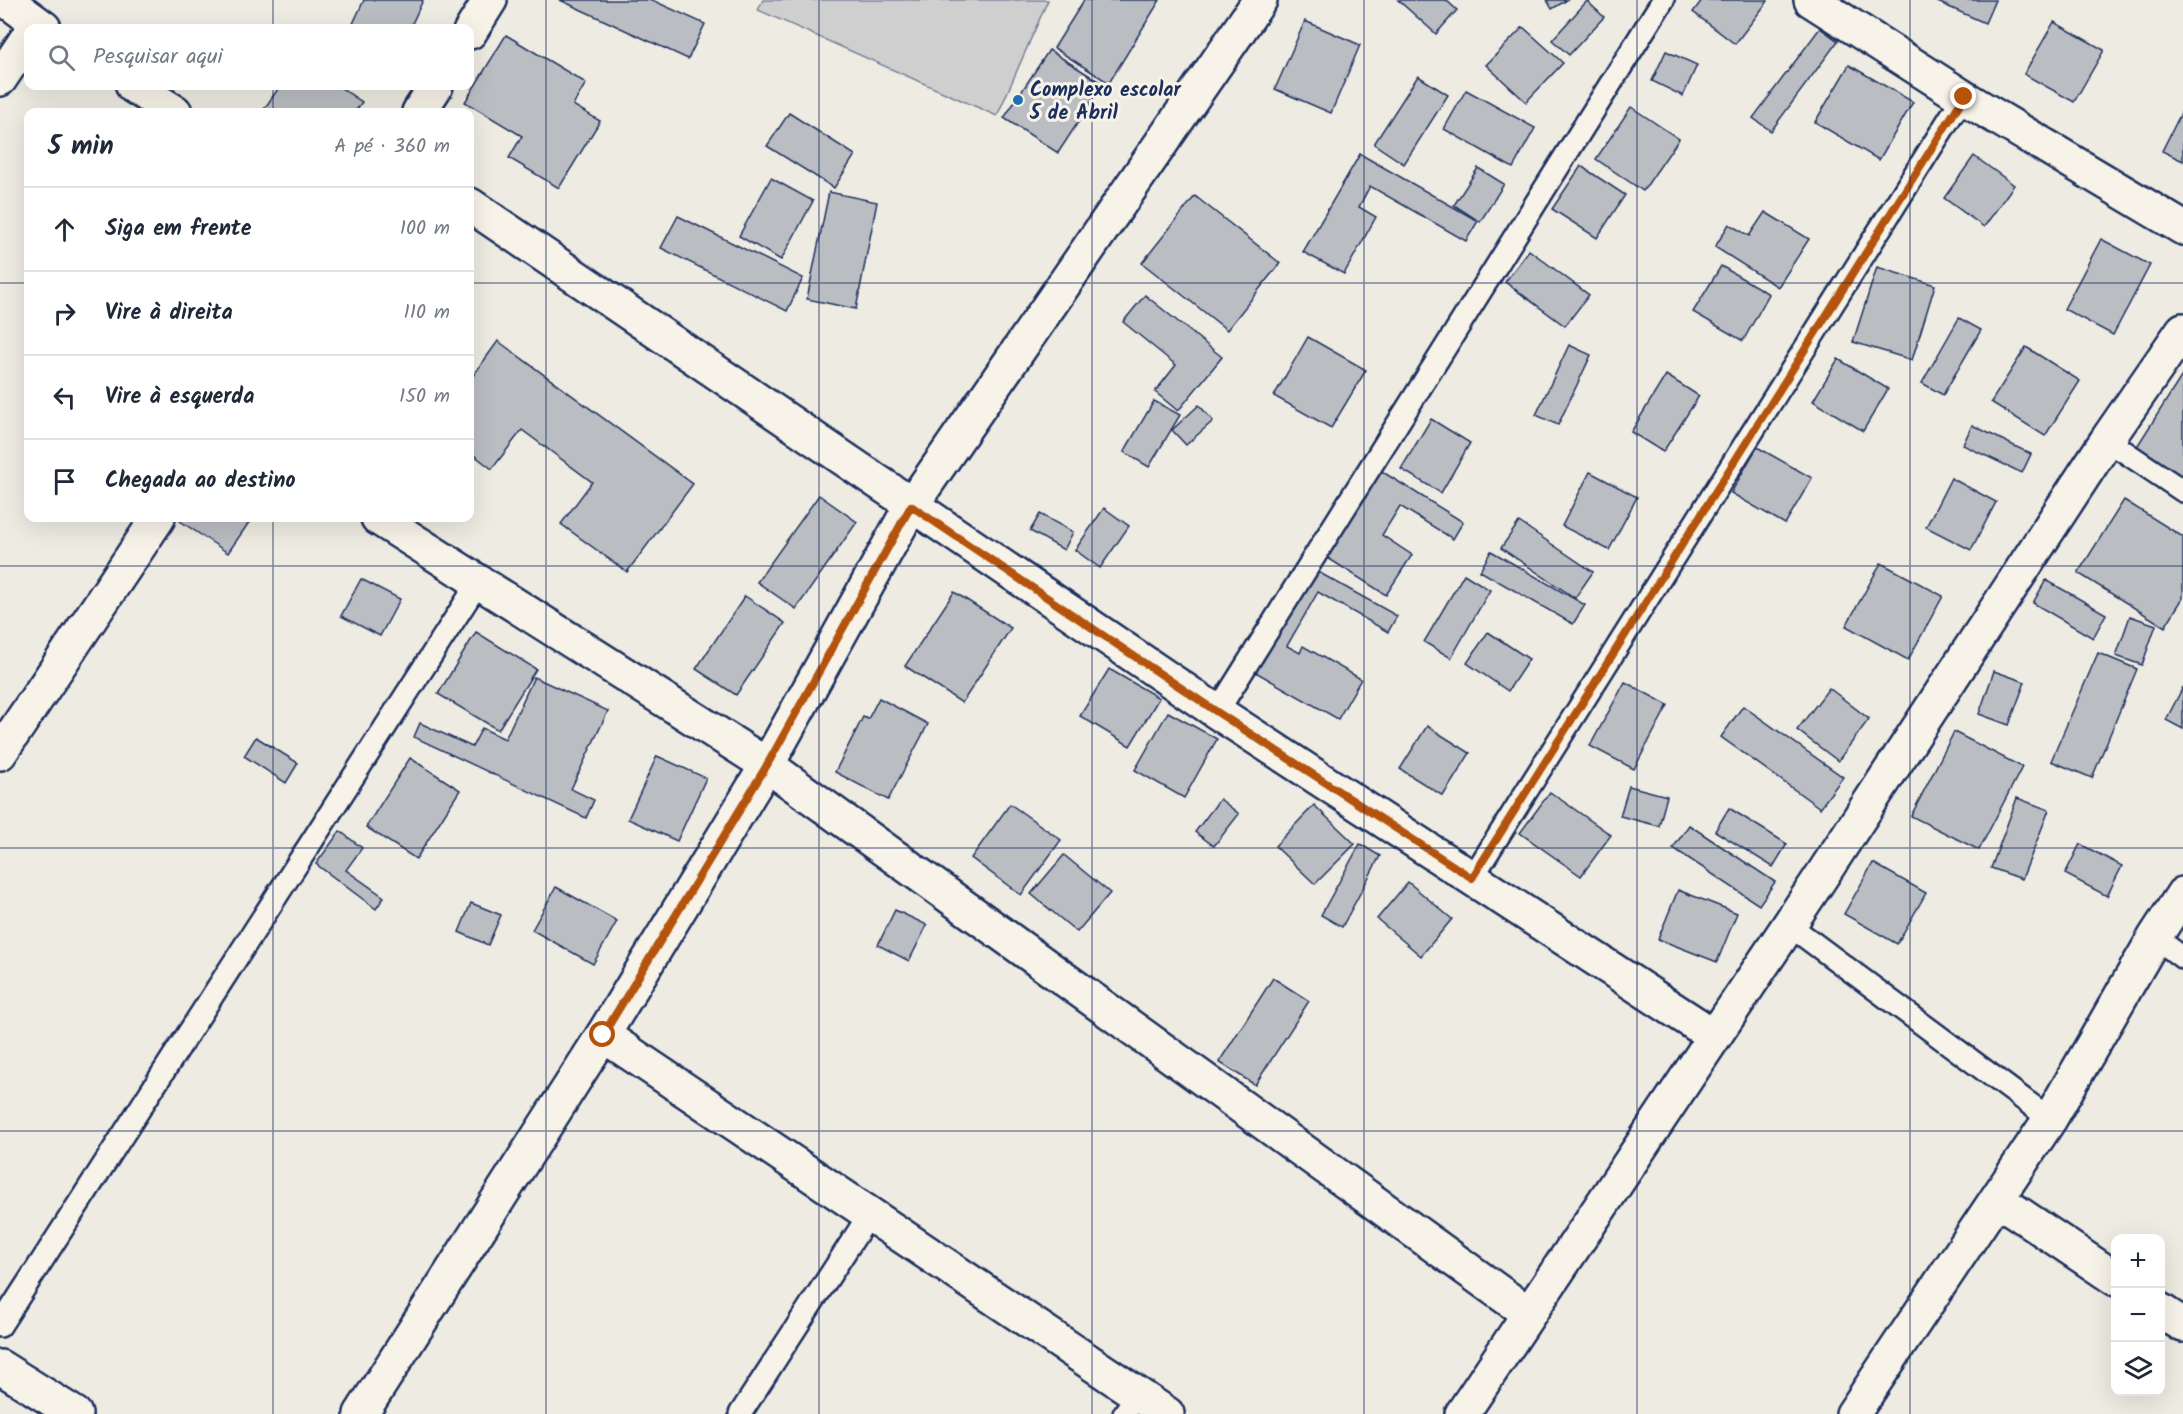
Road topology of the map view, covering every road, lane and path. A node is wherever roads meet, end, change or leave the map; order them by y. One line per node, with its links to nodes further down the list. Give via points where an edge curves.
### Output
1 (6, 0): 6 (street)
2 (490, 0): 7 (street)
3 (1260, 0): 20 (street)
4 (1663, 0): 24 (lane)
5 (1810, 0): 12 (street)
6 (39, 24)
7 (474, 26)
8 (24, 45): 9 (street)
9 (0, 79)
10 (140, 90): 13 (street)
11 (433, 90): 14 (street)
12 (1964, 97): 16 (street); 27 (lane)
13 (169, 108)
14 (422, 108)
15 (474, 208): 20 (street)
16 (2183, 228)
17 (2183, 330): 18 (street)
18 (2107, 440): 19 (lane); 29 (street)
19 (2183, 491)
20 (911, 506): 24 (street); 26 (street)
21 (155, 522): 25 (street)
22 (384, 522): 23 (street)
23 (478, 583): 26 (street); 41 (lane)
24 (1217, 712): 27 (street)
25 (0, 753)
26 (767, 765): 32 (street); 38 (street)
27 (1472, 878): 33 (street)
28 (2183, 894): 30 (street)
29 (1789, 926): 33 (street); 34 (lane)
30 (2155, 937): 31 (lane); 34 (street)
31 (2183, 958)
32 (603, 1035): 36 (street); 46 (street)
33 (1714, 1036): 38 (street)
34 (2050, 1119): 35 (street)
35 (1997, 1199): 37 (street); 49 (street)
36 (869, 1215): 43 (street); 47 (lane)
37 (2111, 1276)
38 (1528, 1313): 44 (street)
39 (2165, 1313): 40 (street)
40 (2183, 1325)
41 (0, 1326)
42 (0, 1367): 45 (street)
43 (1130, 1404): 48 (street)
44 (1470, 1411)
45 (75, 1414)
46 (362, 1414)
47 (740, 1414)
48 (1167, 1414)
49 (1852, 1414)

